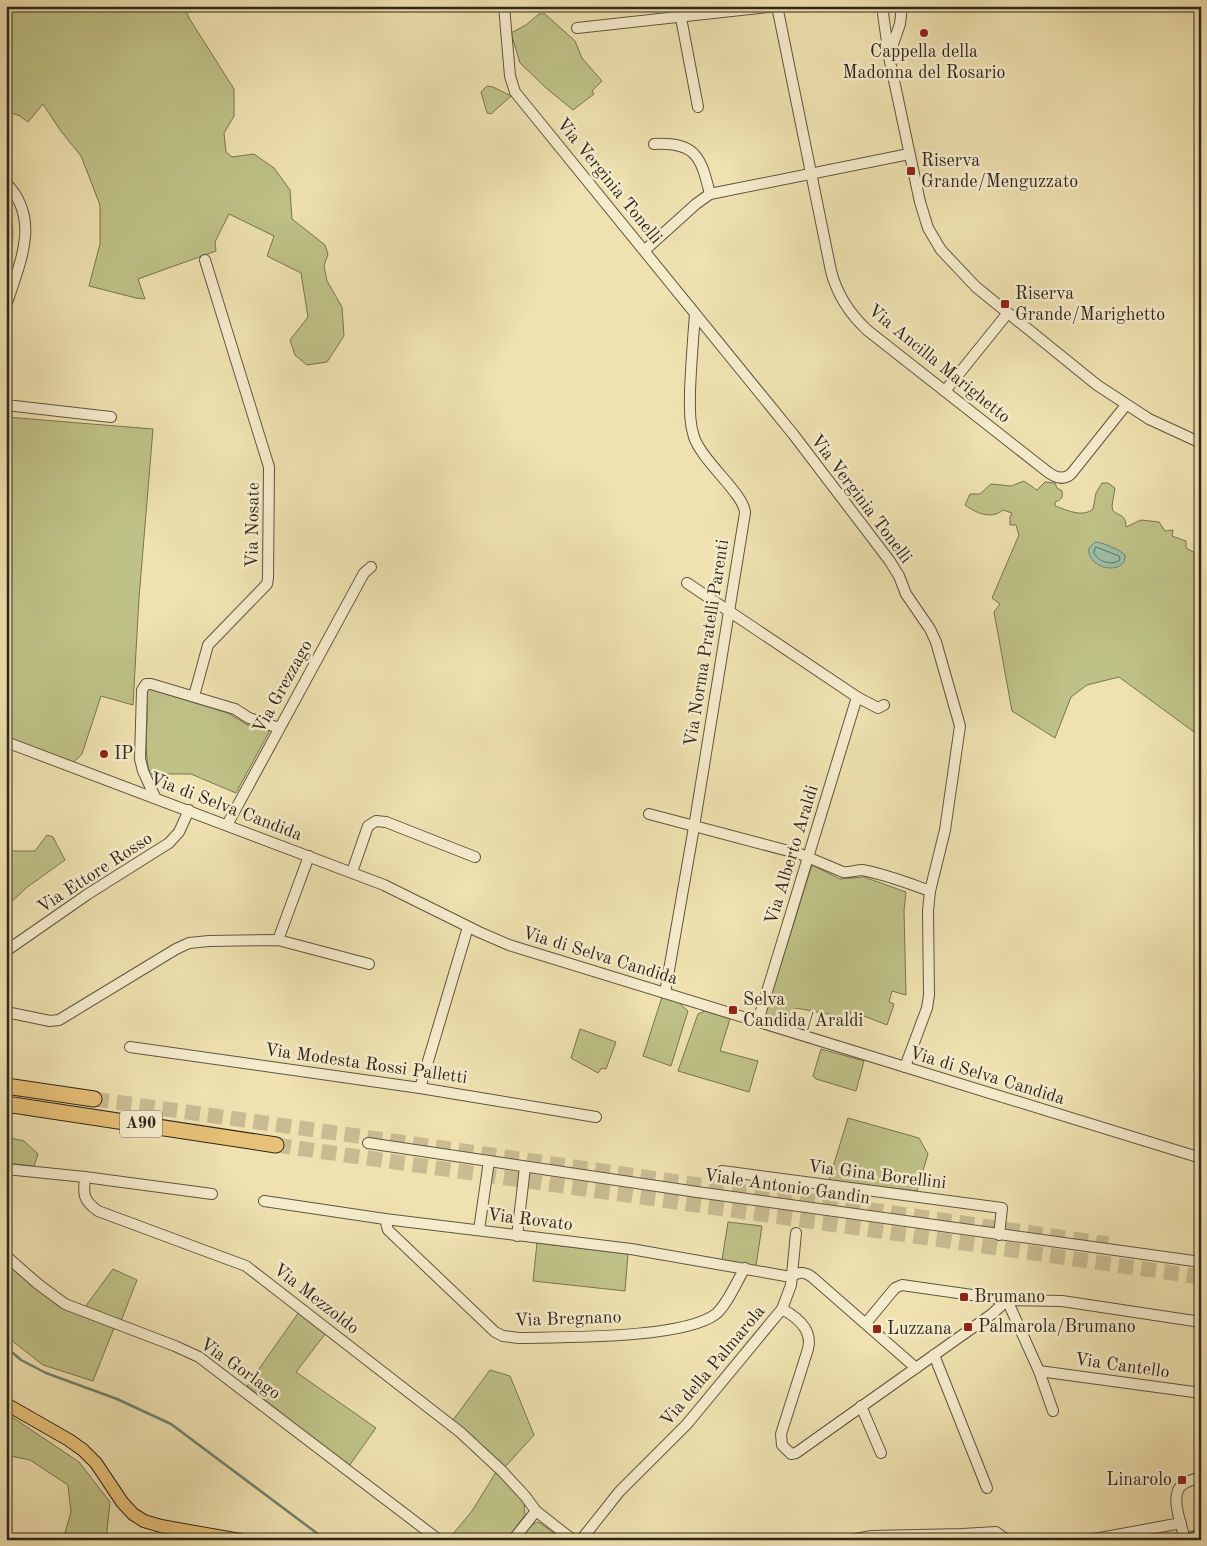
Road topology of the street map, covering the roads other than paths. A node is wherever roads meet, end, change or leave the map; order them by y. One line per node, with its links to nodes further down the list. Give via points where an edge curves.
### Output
1 (504, 6): 16 (street, Via Verginia Tonelli, via 510,76 516,92)
2 (777, 6): 5 (street); 13 (street, Via Ancilla Marighetto)
3 (882, 6): 7 (street)
4 (902, 6): 6 (street)
5 (681, 18): 8 (street); 10 (street)
6 (901, 19): 7 (street, via 896,23); 9 (street, via 892,47)
7 (884, 21): 9 (street)
8 (577, 28)
9 (892, 65): 12 (street)
10 (698, 107)
11 (654, 144): 15 (street, via 675,145 695,154 703,166)
12 (910, 154): 13 (street); 20 (street, via 923,215 933,239 954,266)
13 (810, 175): 15 (street); 21 (street, Via Ancilla Marighetto, via 831,271 840,297 867,330)
14 (6, 182): 18 (street, via 23,208 26,234)
15 (710, 194): 16 (street)
16 (645, 250): 19 (street, Via Verginia Tonelli)
17 (205, 260): 29 (street, Via Nosate, via 269,467 268,578 267,584 208,645)
18 (6, 306)
19 (695, 314): 28 (street, Via Norma Pratelli Parenti, via 690,423 697,444 711,466 745,509); 43 (street, Via Verginia Tonelli, via 793,434 889,560 936,642 960,726 945,830)
20 (1007, 314): 21 (street); 23 (street)
21 (945, 391): 23 (street, Via Ancilla Marighetto, via 1044,469 1062,478 1075,469)
22 (6, 405): 24 (street)
23 (1126, 405): 25 (street, via 1169,430)
24 (111, 417)
25 (1201, 443)
26 (372, 567): 32 (street, Via Grezzago, via 364,573)
27 (687, 583): 28 (street)
28 (729, 612): 30 (street); 38 (street, Via Norma Pratelli Parenti)
29 (194, 696): 32 (street); 34 (street, via 151,684 143,687 140,759)
30 (857, 697): 31 (street, via 878,708); 41 (street, Via Alberto Araldi)
31 (884, 705)
32 (279, 728): 37 (street, Via Grezzago)
33 (6, 742): 34 (street, Via di Selva Candida)
34 (156, 797): 35 (street, Via di Selva Candida)
35 (188, 810): 37 (street, Via di Selva Candida); 46 (street, Via Ettore Rosso, via 179,832 169,844 88,894)
36 (649, 814): 38 (street)
37 (227, 825): 39 (street, Via di Selva Candida)
38 (694, 827): 41 (street); 48 (street, Via Norma Pratelli Parenti)
39 (310, 856): 42 (street, Via di Selva Candida); 45 (street)
40 (475, 857): 42 (street, via 376,821 368,826)
41 (809, 857): 43 (street, via 843,872 860,870); 50 (street, Via Alberto Araldi)
42 (352, 872): 44 (street, Via di Selva Candida)
43 (930, 891): 52 (street, Via Verginia Tonelli, via 929,995)
44 (468, 927): 48 (street, Via di Selva Candida, via 522,949); 54 (street)
45 (278, 940): 47 (street); 49 (street, via 210,941 185,945 59,1020)
46 (6, 951)
47 (369, 964)
48 (665, 993): 50 (street, Via di Selva Candida)
49 (6, 1012)
50 (758, 1021): 52 (street, Via di Selva Candida)
51 (130, 1047): 54 (street, Via Modesta Rossi Palletti)
52 (905, 1067): 60 (street, Via di Selva Candida)
53 (6, 1086): 55 (highway)
54 (420, 1088): 57 (street, Via Modesta Rossi Palletti)
55 (94, 1099)
56 (6, 1104): 59 (highway, A90)
57 (596, 1117)
58 (368, 1143): 61 (street, Viale Antonio Gandin)
59 (276, 1145)
60 (1201, 1158)
61 (489, 1161): 62 (street, Viale Antonio Gandin); 69 (street)
62 (525, 1167): 71 (street, Viale Antonio Gandin); 72 (street)
63 (6, 1169): 65 (street)
64 (722, 1171): 71 (street, Via Gina Borellini, via 1002,1208)
65 (85, 1177): 66 (street); 91 (street, Via Mezzoldo, via 85,1197 98,1211 249,1268 460,1432 502,1471)
66 (212, 1194)
67 (264, 1201): 68 (street, Via Rovato)
68 (385, 1219): 69 (street, Via Rovato); 75 (street, Via Bregnano, via 388,1230 495,1332 506,1338 680,1328 716,1313)
69 (479, 1230): 72 (street, Via Rovato)
70 (796, 1233): 76 (street)
71 (999, 1235): 74 (street, Viale Antonio Gandin)
72 (517, 1236): 75 (street, Via Rovato, via 631,1249)
73 (6, 1256): 94 (street, Via Gorlago, via 65,1304 198,1357)
74 (1201, 1262)
75 (745, 1268): 76 (street, Via Rovato)
76 (792, 1277): 78 (street); 80 (street, Via Rovato, via 800,1273 812,1277)
77 (1007, 1300): 79 (street, via 1062,1301); 80 (street, via 899,1286); 81 (street, Via della Palmarola); 83 (street)
78 (782, 1309): 86 (street, Via della Palmarola, via 802,1324 809,1341 781,1431 783,1447 790,1453 796,1453); 97 (street, Via della Palmarola, via 693,1417 619,1492)
79 (1201, 1322)
80 (866, 1323): 82 (street, Via Rovato)
81 (934, 1355): 82 (street, Via della Palmarola); 90 (street)
82 (916, 1368): 86 (street, Via della Palmarola)
83 (1039, 1371): 84 (street, Via Cantello); 87 (street)
84 (1201, 1394)
85 (6, 1404): 93 (main road, via 83,1450 96,1463 122,1502 144,1521)
86 (861, 1406): 88 (street)
87 (1053, 1412)
88 (881, 1453)
89 (1201, 1477): 92 (street, via 1184,1483 1178,1489 1176,1500)
90 (987, 1488)
91 (536, 1511): 95 (street); 96 (street, Via Mezzoldo)
92 (1181, 1523): 100 (street); 101 (street)
93 (240, 1540)
94 (438, 1540)
95 (513, 1540)
96 (572, 1540)
97 (581, 1540)
98 (851, 1540): 99 (street, via 872,1536 996,1532)
99 (1007, 1540)
100 (1089, 1540)
101 (1185, 1540)

